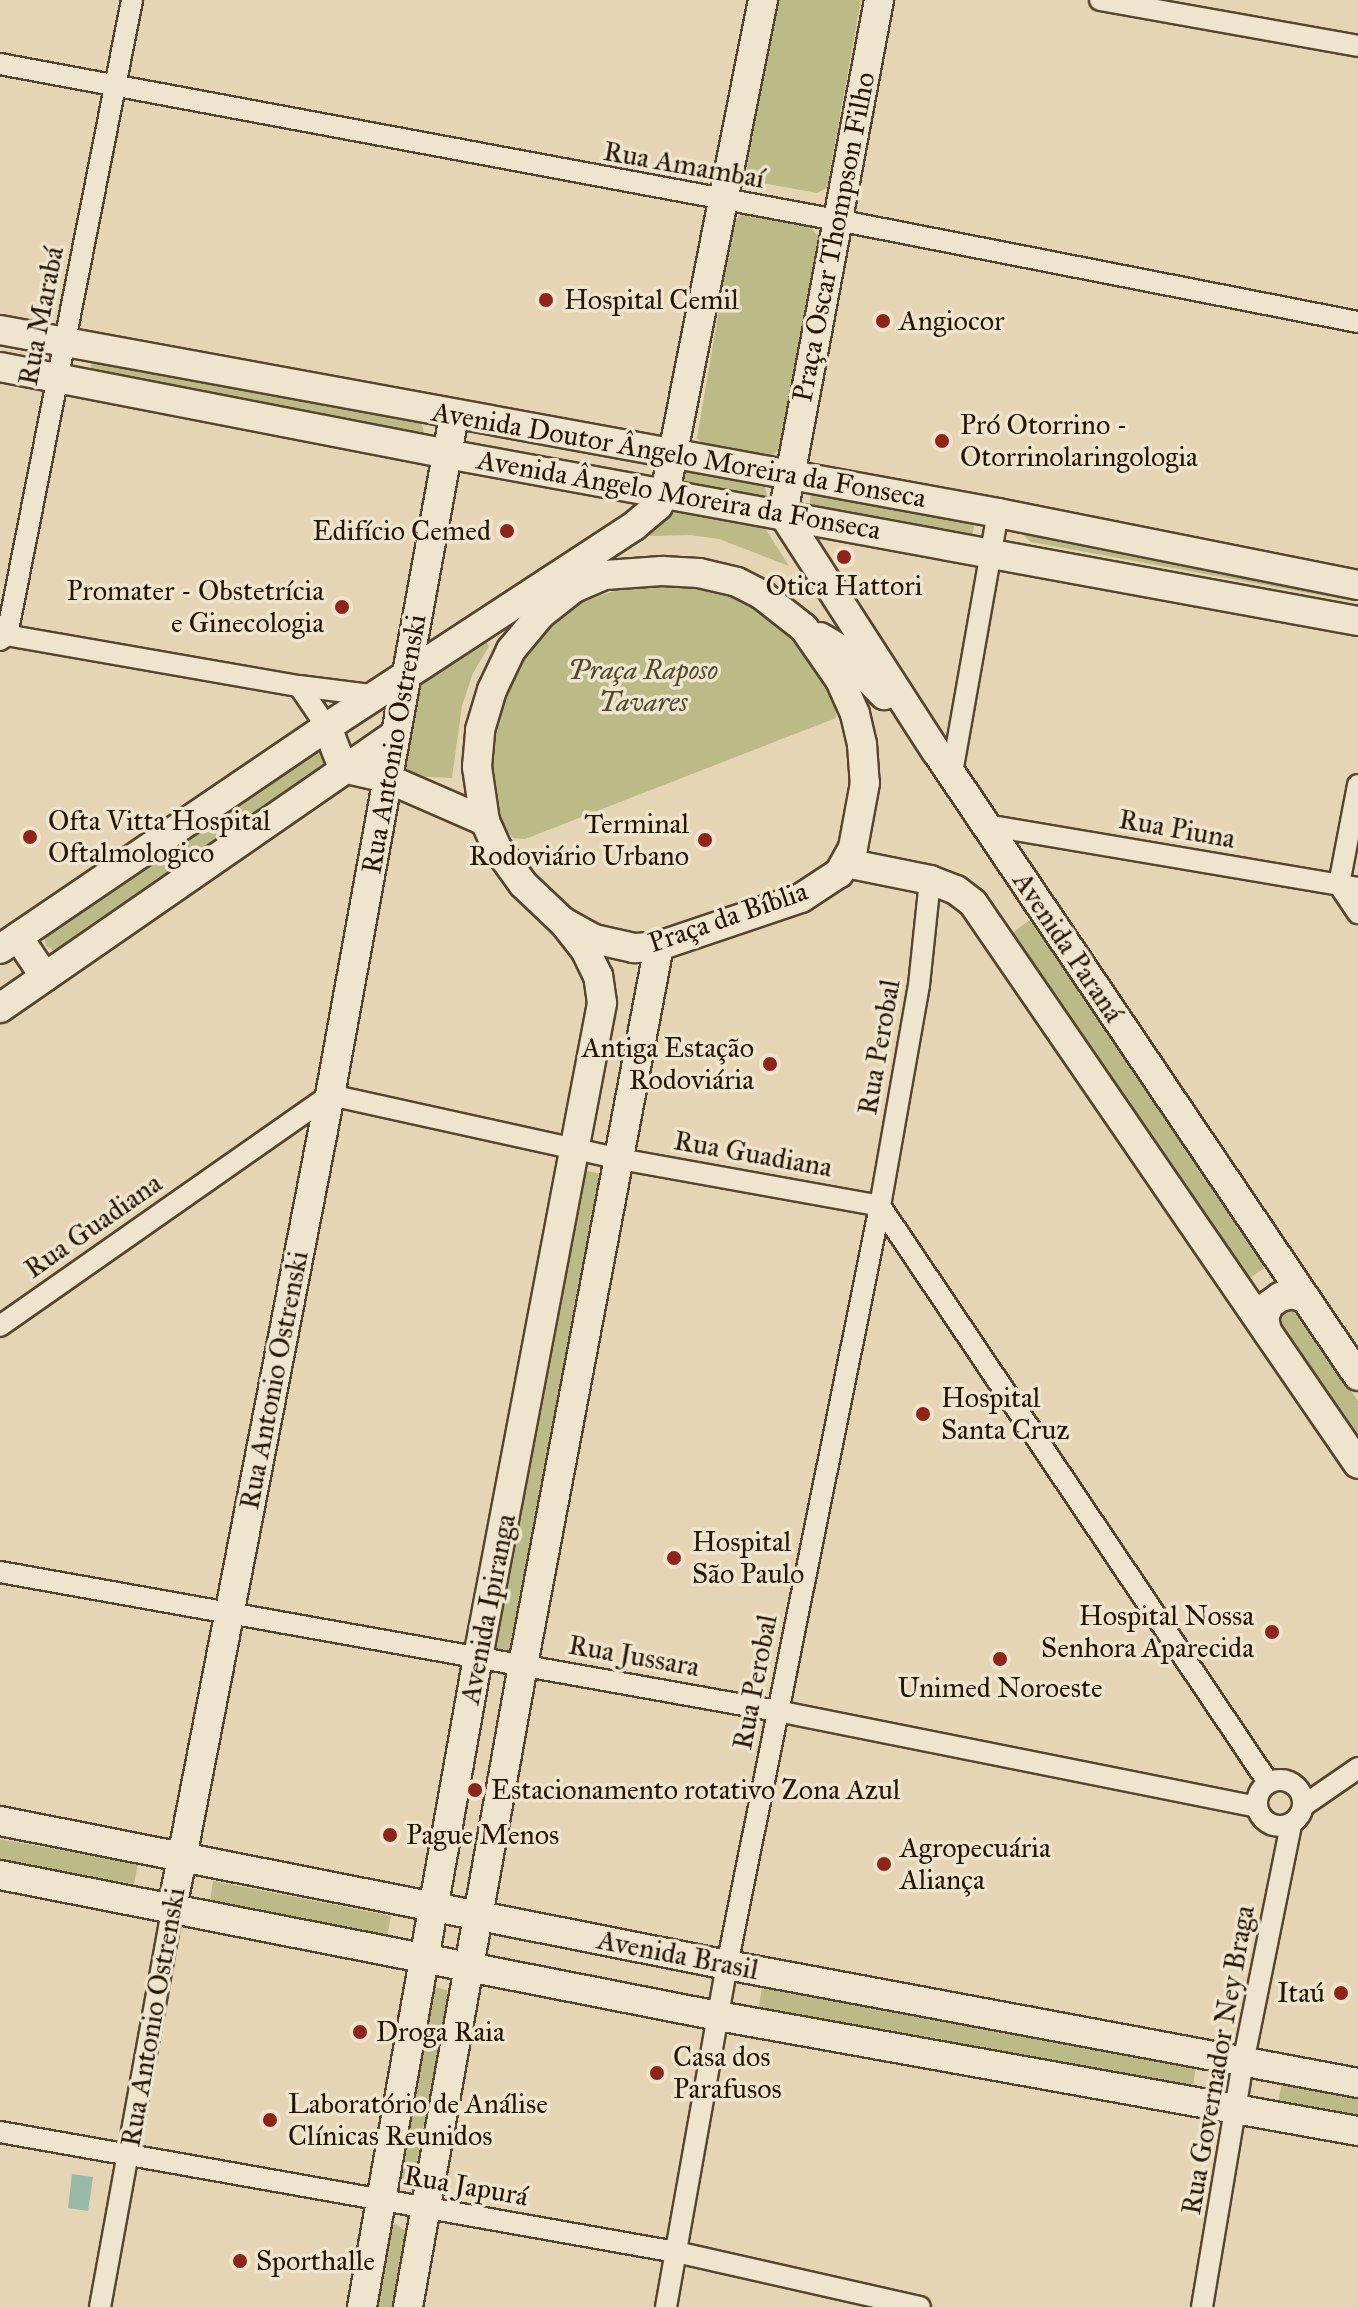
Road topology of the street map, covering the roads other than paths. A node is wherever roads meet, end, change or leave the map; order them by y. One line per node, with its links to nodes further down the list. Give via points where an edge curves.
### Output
1 (132, 0): 7 (street, Rua Marabá)
2 (763, 0): 8 (street)
3 (879, 0): 9 (street, Praça Oscar Thompson Filho)
4 (1100, 0): 5 (street)
5 (1358, 46)
6 (0, 64): 7 (street, Rua Amambaí)
7 (115, 86): 8 (street, Rua Amambaí); 12 (street, Rua Marabá)
8 (723, 202): 9 (street, Rua Amambaí); 17 (street)
9 (837, 220): 10 (street, Rua Amambaí); 18 (street, Praça Oscar Thompson Filho)
10 (1358, 322)
11 (0, 330): 12 (street, Avenida Doutor Ângelo Moreira da Fonseca)
12 (65, 343): 14 (street, Rua Marabá); 15 (street, Avenida Doutor Ângelo Moreira da Fonseca)
13 (0, 367): 14 (street, Avenida Ângelo Moreira da Fonseca)
14 (57, 377): 16 (street, Avenida Ângelo Moreira da Fonseca); 31 (street, Rua Marabá)
15 (454, 416): 16 (street, Rua Antonio Ostrenski); 17 (street, Avenida Doutor Ângelo Moreira da Fonseca)
16 (447, 454): 19 (street, Avenida Ângelo Moreira da Fonseca); 28 (street, Rua Antonio Ostrenski)
17 (671, 456): 18 (street, Avenida Doutor Ângelo Moreira da Fonseca); 20 (street)
18 (789, 474): 21 (street, Avenida Doutor Ângelo Moreira da Fonseca); 22 (street, Praça Oscar Thompson Filho)
19 (613, 484): 20 (street, Avenida Ângelo Moreira da Fonseca); 23 (street)
20 (665, 493): 22 (street, Avenida Ângelo Moreira da Fonseca); 23 (street, via 652,513)
21 (998, 513): 24 (street); 26 (street, Avenida Doutor Ângelo Moreira da Fonseca)
22 (783, 514): 24 (street, Avenida Ângelo Moreira da Fonseca); 39 (street, Avenida Paraná)
23 (634, 526): 27 (street)
24 (992, 551): 29 (street, Avenida Ângelo Moreira da Fonseca); 39 (street)
25 (605, 575): 27 (street); 30 (street, Praça da Bíblia, via 714,575 762,595); 33 (street, Praça da Bíblia, via 558,599)
26 (1358, 585)
27 (541, 586): 32 (street); 33 (street)
28 (417, 614): 32 (street, via 436,637); 34 (street, Rua Antonio Ostrenski)
29 (1358, 621)
30 (807, 631): 39 (street, via 838,648); 47 (street, Praça da Bíblia, via 840,680 862,744 862,805)
31 (2, 636): 35 (street)
32 (452, 646): 34 (street)
33 (511, 650): 45 (street, Praça da Bíblia, via 480,730 477,767)
34 (406, 678): 36 (street); 38 (street, Rua Antonio Ostrenski)
35 (299, 686): 36 (street); 37 (street)
36 (378, 696): 37 (street)
37 (327, 727): 40 (street); 52 (street)
38 (395, 734): 40 (street); 41 (street, Rua Antonio Ostrenski)
39 (944, 762): 46 (street, Avenida Paraná)
40 (343, 768): 41 (street); 54 (street)
41 (386, 778): 43 (street); 44 (street, Rua Antonio Ostrenski)
42 (1358, 785): 49 (street)
43 (438, 798): 44 (street, via 403,804); 45 (street)
44 (380, 818): 56 (street, Rua Antonio Ostrenski)
45 (485, 821): 51 (street, Praça da Bíblia, via 505,862)
46 (986, 825): 49 (street, Rua Piuna); 60 (street, Avenida Paraná)
47 (846, 863): 48 (street, Avenida Paraná); 53 (street, Praça da Bíblia, via 801,898)
48 (930, 880): 59 (street, Rua Perobal, via 919,985); 61 (street, Avenida Paraná, via 973,903 998,936)
49 (1349, 886): 50 (street)
50 (1358, 913)
51 (563, 922): 53 (street, Praça da Bíblia, via 594,939 634,948); 57 (street, Avenida Ipiranga, via 586,951 598,976 602,1003)
52 (9, 943): 54 (street)
53 (659, 946): 58 (street, Avenida Ipiranga)
54 (45, 977): 55 (street)
55 (0, 1008)
56 (330, 1095): 57 (street, Rua Guadiana); 63 (street, Rua Guadiana); 68 (street, Rua Antonio Ostrenski)
57 (576, 1150): 58 (street, Rua Guadiana); 69 (street, Avenida Ipiranga)
58 (620, 1159): 59 (street, Rua Guadiana); 70 (street, Avenida Ipiranga)
59 (880, 1206): 71 (street, Rua Perobal); 73 (street)
60 (1281, 1263): 61 (street, via 1282,1276 1267,1297); 62 (street, Avenida Paraná)
61 (1243, 1296): 64 (street, Avenida Paraná)
62 (1306, 1299): 64 (street, via 1293,1294 1269,1305); 65 (street, Avenida Paraná)
63 (0, 1326)
64 (1267, 1331): 66 (street, Avenida Paraná)
65 (1358, 1376)
66 (1358, 1464)
67 (0, 1572): 68 (street, Rua Jussara)
68 (229, 1613): 69 (street, Rua Jussara); 77 (street, Rua Antonio Ostrenski)
69 (478, 1657): 70 (street, Rua Jussara); 79 (street, Avenida Ipiranga)
70 (523, 1665): 71 (street, Rua Jussara); 81 (street, Avenida Ipiranga)
71 (777, 1711): 74 (street, Rua Jussara); 83 (street, Rua Perobal)
72 (1358, 1768): 75 (street)
73 (1268, 1782): 74 (street); 75 (street, via 1290,1782 1300,1792)
74 (1256, 1807): 75 (street, via 1272,1825)
75 (1297, 1815): 87 (street, Rua Governador Ney Braga)
76 (0, 1821): 77 (street, Avenida Brasil)
77 (182, 1855): 79 (street, Avenida Brasil); 80 (street, Rua Antonio Ostrenski)
78 (0, 1875): 80 (street, Avenida Brasil)
79 (435, 1906): 81 (street, Avenida Brasil); 82 (street, Avenida Ipiranga)
80 (172, 1909): 82 (street, Avenida Brasil); 95 (street, Rua Antonio Ostrenski)
81 (478, 1915): 83 (street, Avenida Brasil); 84 (street, Avenida Ipiranga)
82 (426, 1958): 84 (street, Avenida Brasil); 96 (street, Avenida Ipiranga)
83 (727, 1965): 85 (street, Rua Perobal); 86 (street, Avenida Brasil)
84 (469, 1966): 85 (street, Avenida Brasil); 97 (street, Avenida Ipiranga)
85 (718, 2016): 90 (street, Avenida Brasil); 98 (street, Rua Perobal)
86 (1198, 2055): 87 (street, Avenida Brasil); 90 (street, via 1211,2070 1211,2080 1207,2090)
87 (1243, 2063): 88 (street, Avenida Brasil); 91 (street, Rua Governador Ney Braga)
88 (1286, 2071): 89 (street, Avenida Brasil); 92 (street, via 1269,2092)
89 (1358, 2083)
90 (1189, 2101): 91 (street, Avenida Brasil)
91 (1235, 2110): 92 (street, Avenida Brasil); 104 (street, Rua Governador Ney Braga)
92 (1280, 2118): 93 (street, Avenida Brasil)
93 (1358, 2131)
94 (0, 2132): 95 (street, Rua Japurá)
95 (128, 2154): 96 (street, Rua Japurá); 99 (street, Rua Antonio Ostrenski)
96 (381, 2199): 97 (street, Rua Japurá); 100 (street, Avenida Ipiranga)
97 (426, 2206): 98 (street, Rua Japurá); 101 (street, Avenida Ipiranga)
98 (676, 2252): 102 (street, Rua Perobal); 103 (street, Rua Japurá)
99 (100, 2307)
100 (362, 2307)
101 (408, 2307)
102 (666, 2307)
103 (920, 2307)
104 (1202, 2307)

